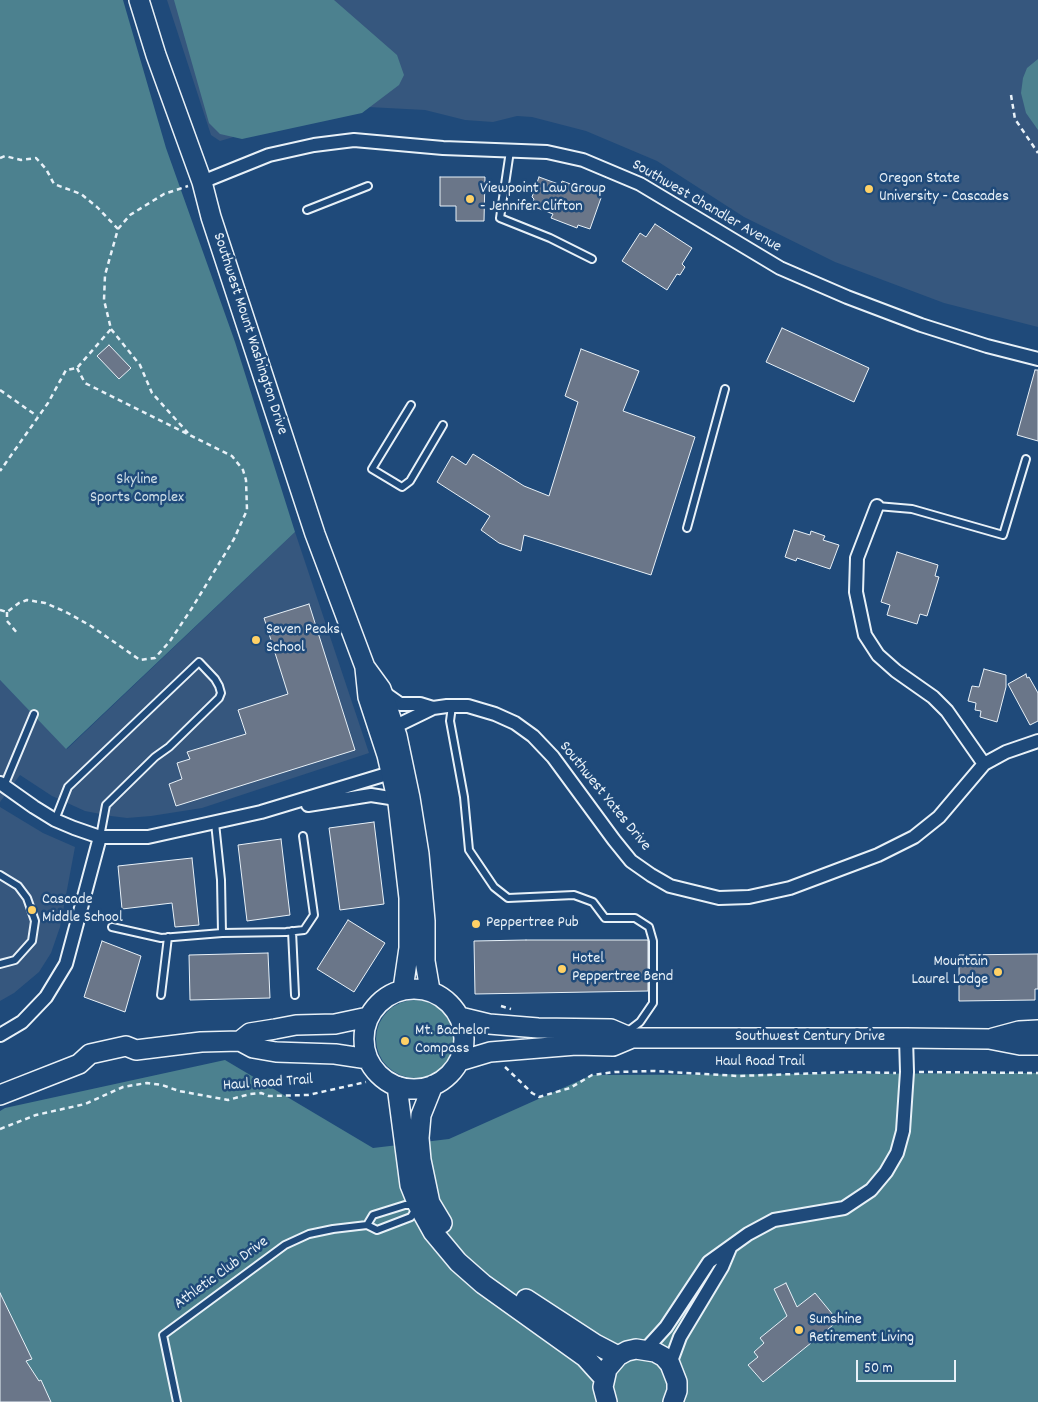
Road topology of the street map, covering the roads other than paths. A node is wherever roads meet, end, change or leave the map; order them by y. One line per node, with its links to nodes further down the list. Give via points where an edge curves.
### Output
1 (139, 0): 3 (main road, Southwest Mount Washington Drive)
2 (510, 151): 3 (street, Southwest Chandler Avenue, via 373,142 314,145 268,155); 6 (lane, via 500,218); 7 (street, Southwest Chandler Avenue, via 547,152 583,160 640,184 780,268 839,294 958,337)
3 (202, 182): 14 (main road, Southwest Mount Washington Drive, via 315,534)
4 (368, 186): 5 (lane)
5 (307, 210)
6 (592, 259)
7 (1038, 359)
8 (725, 388): 13 (lane)
9 (411, 405): 10 (lane, via 372,469 402,487 410,481)
10 (443, 425)
11 (1026, 458): 12 (lane, via 1003,536 912,509)
12 (877, 506): 21 (street, via 857,558 856,592 864,635 878,655 947,711)
13 (687, 528)
14 (365, 666): 15 (main road, Southwest Mount Washington Drive); 22 (main road, Southwest Mount Washington Drive, via 368,697 387,755)
15 (381, 689): 17 (street, Southwest Yates Drive, via 400,704); 19 (main road, Southwest Mount Washington Drive)
16 (452, 706): 17 (street, Southwest Yates Drive); 21 (street, Southwest Yates Drive, via 468,706 495,714 521,727 552,757 631,861 670,886 718,898 749,897 790,888 878,855 914,837 939,817); 44 (lane, via 450,721 464,797 469,850 494,887 508,898 574,895 593,902 606,918 635,918 649,927 654,941 653,1002)
17 (433, 708): 19 (street, Southwest Yates Drive)
18 (34, 714): 23 (lane)
19 (394, 728): 22 (main road, Southwest Mount Washington Drive)
20 (1038, 741): 21 (street, Southwest Yates Drive)
21 (984, 764)
22 (398, 771): 24 (main road, Southwest Mount Washington Drive); 25 (street); 37 (main road, Southwest Mount Washington Drive, via 419,854)
23 (2, 786): 26 (street)
24 (398, 802): 25 (street, via 371,795); 36 (main road, Southwest Mount Washington Drive, via 409,898 409,948)
25 (261, 812): 27 (street)
26 (55, 820): 29 (street); 29 (lane, via 68,787 199,662 215,678 221,693 219,698 106,805)
27 (215, 823): 29 (street, via 148,837); 33 (lane, via 222,880)
28 (303, 836): 32 (lane, via 314,916 304,930)
29 (100, 837): 43 (street, via 66,964 40,1003 22,1022)
30 (0, 875): 35 (lane, via 18,886 27,898 36,921 32,941 15,960)
31 (112, 927): 34 (lane)
32 (292, 931): 33 (lane); 39 (lane)
33 (222, 933): 34 (lane)
34 (168, 937): 38 (lane)
35 (0, 964)
36 (403, 989): 37 (main road); 40 (main road, via 376,1004)
37 (430, 990): 41 (main road, via 442,996)
38 (161, 995)
39 (296, 995)
40 (368, 1017): 47 (main road, via 335,1024 296,1025 250,1033); 49 (main road, via 364,1031)
41 (460, 1017): 44 (main road, Southwest Century Drive, via 488,1024 538,1028 611,1029); 50 (main road, via 464,1046)
42 (1038, 1030): 46 (main road, Southwest Century Drive, via 1019,1030)
43 (0, 1035)
44 (628, 1036): 45 (main road, Southwest Century Drive); 50 (main road, Southwest Century Drive, via 613,1046 576,1045 490,1052)
45 (906, 1038): 46 (main road, Southwest Century Drive); 56 (street, via 903,1131 898,1153 886,1172 870,1190 844,1208 774,1220)
46 (989, 1039): 48 (main road, Southwest Century Drive)
47 (240, 1041): 49 (main road, via 253,1048 276,1052); 53 (main road, via 136,1050 130,1058 94,1066 79,1064)
48 (1038, 1045)
49 (368, 1059): 51 (main road, via 385,1080)
50 (460, 1061): 52 (main road, via 444,1080)
51 (397, 1086): 52 (main road, via 409,1089); 54 (main road, via 410,1184)
52 (434, 1086): 58 (main road, via 421,1114 421,1160 430,1203 448,1233 473,1263 494,1281)
53 (0, 1095)
54 (418, 1205): 55 (lane, Athletic Club Drive, via 404,1205 374,1215); 55 (lane, Athletic Club Drive, via 411,1218 377,1230); 60 (main road, via 433,1232 458,1262 483,1284 585,1357)
55 (367, 1225): 62 (lane, Athletic Club Drive, via 309,1234 285,1245 163,1336)
56 (730, 1248): 57 (street, via 709,1262 666,1326); 59 (street, via 680,1337)
57 (646, 1349): 58 (main road, via 627,1351); 59 (main road, via 664,1357)
58 (618, 1356): 60 (main road)
59 (670, 1364): 61 (main road, via 677,1382)
60 (604, 1378): 63 (main road)
61 (678, 1398)
62 (177, 1402)
63 (607, 1402)

